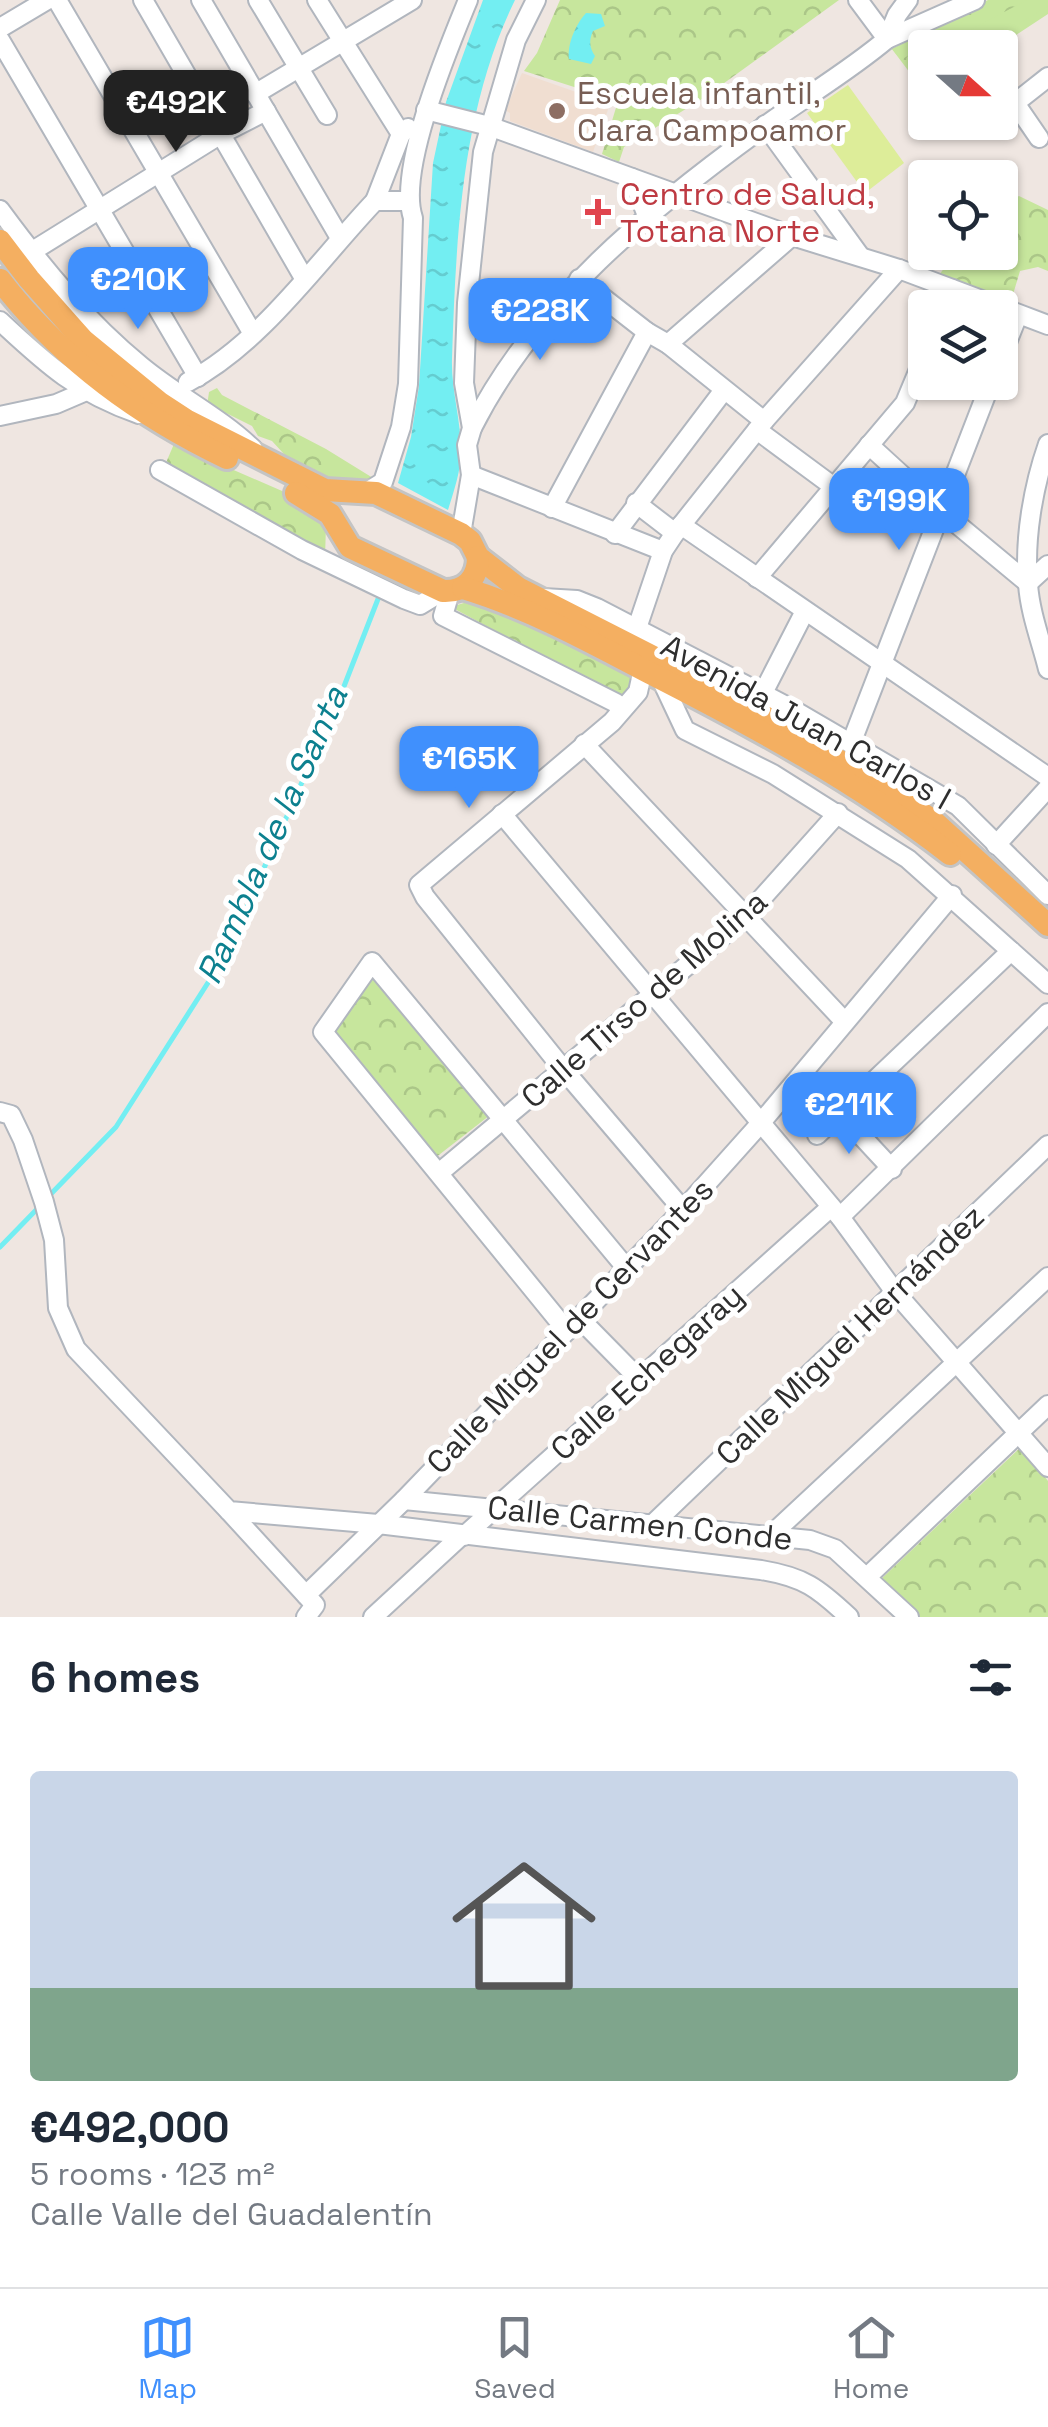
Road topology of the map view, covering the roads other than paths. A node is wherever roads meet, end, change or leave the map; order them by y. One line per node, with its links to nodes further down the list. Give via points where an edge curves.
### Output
1 (47, 0): 13 (street)
2 (58, 0): 28 (street)
3 (143, 0): 25 (street)
4 (200, 0): 19 (street)
5 (258, 0): 17 (street)
6 (318, 0): 16 (street)
7 (412, 0): 16 (street)
8 (468, 0): 20 (street)
9 (536, 0): 24 (street)
10 (858, 0): 14 (street)
11 (908, 0): 14 (street)
12 (976, 0): 14 (street)
13 (0, 28)
14 (887, 39): 23 (street)
15 (0, 40): 34 (street)
16 (343, 41): 17 (street); 26 (street)
17 (299, 68): 19 (street); 22 (street)
18 (1048, 77): 27 (street, via 1014,102)
19 (254, 94): 21 (street)
20 (426, 110): 24 (street); 26 (street); 32 (street)
21 (266, 111): 25 (street); 37 (street)
22 (328, 115)
23 (765, 125): 30 (street); 40 (street)
24 (489, 126): 29 (street); 61 (street, via 467,303 464,382)
25 (222, 134): 28 (street); 42 (street)
26 (401, 134): 31 (street)
27 (1039, 138)
28 (158, 173): 34 (street); 50 (street)
29 (632, 178): 30 (street); 35 (street)
30 (678, 193): 35 (street); 36 (street)
31 (375, 200): 32 (street); 37 (street)
32 (407, 202): 68 (street, via 413,218 408,384 384,482)
33 (0, 210): 39 (street)
34 (101, 210): 39 (street); 53 (street)
35 (648, 218): 43 (street)
36 (792, 236): 40 (street); 51 (street)
37 (340, 238): 42 (street)
38 (0, 241): 64 (main road, via 83,340 160,403)
39 (31, 252): 52 (street, via 71,301)
40 (860, 256): 41 (street)
41 (898, 269): 45 (street); 60 (street)
42 (304, 278): 50 (street)
43 (579, 279): 49 (street); 61 (street, via 494,384)
44 (0, 280): 59 (main road, via 72,358)
45 (952, 289)
46 (1018, 314): 48 (street)
47 (0, 322): 55 (street)
48 (1048, 325)
49 (648, 332): 51 (street); 70 (street)
50 (253, 334): 53 (street)
51 (668, 344): 54 (street)
52 (142, 366): 53 (street, via 185,384); 64 (street, via 232,429)
53 (198, 377)
54 (724, 390): 60 (street); 69 (street)
55 (84, 392): 58 (street); 59 (street)
56 (908, 397): 63 (street)
57 (984, 400): 71 (street)
58 (0, 416)
59 (149, 418): 72 (main road, via 318,504)
60 (760, 426): 67 (street); 73 (street)
61 (472, 428): 66 (street)
62 (1048, 444): 82 (street, via 1029,534)
63 (869, 445): 67 (street); 71 (street)
64 (264, 460): 68 (main road, via 325,490)
65 (160, 470): 80 (street)
66 (471, 475): 70 (street); 74 (street)
67 (834, 486): 81 (street)
68 (363, 493): 72 (main road, via 346,503); 74 (main road, via 384,496)
69 (636, 504): 73 (street); 75 (street)
70 (552, 508): 75 (street)
71 (940, 510): 82 (street); 87 (street)
72 (339, 528): 77 (main road); 80 (street)
73 (678, 530): 76 (street); 81 (street)
74 (461, 534): 78 (main road)
75 (615, 534): 76 (street)
76 (663, 551): 86 (street)
77 (358, 552): 80 (street); 83 (main road)
78 (478, 557): 83 (main road, via 475,574); 84 (main road)
79 (1048, 565): 82 (street)
80 (334, 566): 83 (street, via 420,604)
81 (757, 578): 85 (street)
82 (1028, 583): 88 (street)
83 (452, 590): 89 (main road, via 511,602); 91 (street, via 443,616)
84 (538, 597): 86 (street, Avenida Juan Carlos I, via 576,600); 102 (main road, via 726,694 875,782 932,820)
85 (805, 611): 87 (street); 90 (street)
86 (637, 628): 90 (street, Avenida Juan Carlos I)
87 (882, 664): 92 (street); 94 (street)
88 (1048, 669)
89 (652, 674): 91 (street); 96 (street, Avenida Juan Carlos I, via 686,730); 103 (main road, via 796,751 923,833)
90 (763, 693): 92 (street, Avenida Juan Carlos I)
91 (620, 710): 93 (street)
92 (852, 741): 98 (street, Avenida Juan Carlos I, via 958,806)
93 (584, 744): 97 (street); 101 (street)
94 (1048, 777)
95 (1048, 788): 98 (street)
96 (838, 813): 99 (street, Avenida Juan Carlos I); 101 (street, Calle Tirso de Molina)
97 (502, 814): 106 (street); 109 (street, via 419,885)
98 (996, 845): 100 (street, Avenida Juan Carlos I)
99 (952, 895): 104 (street, Avenida Juan Carlos I); 108 (street, Calle Miguel de Cervantes)
100 (1048, 896)
101 (744, 918): 106 (street, Calle Tirso de Molina); 108 (street)
102 (1048, 925)
103 (1048, 943)
104 (1011, 951): 105 (street, Avenida Juan Carlos I); 111 (street)
105 (1048, 984)
106 (652, 992): 109 (street, Calle Tirso de Molina); 113 (street)
107 (1048, 1013): 116 (street, Calle Echegaray)
108 (844, 1021): 113 (street, Calle Miguel de Cervantes)
109 (563, 1069): 112 (street, Calle Tirso de Molina); 118 (street)
110 (0, 1112): 131 (street, via 11,1115 36,1173 54,1240 58,1308 76,1349)
111 (840, 1114): 114 (street); 116 (street)
112 (504, 1120): 117 (street, Calle Tirso de Molina); 117 (street, via 372,962 323,1032); 120 (street)
113 (760, 1125): 118 (street, Calle Miguel de Cervantes); 119 (street)
114 (818, 1135)
115 (1048, 1145): 122 (street, Calle Miguel Hernández)
116 (892, 1168): 119 (street, Calle Echegaray)
117 (439, 1173): 123 (street)
118 (683, 1210): 120 (street, Calle Miguel de Cervantes)
119 (835, 1212): 122 (street); 125 (street, Calle Echegaray)
120 (628, 1270): 123 (street, Calle Miguel de Cervantes)
121 (1048, 1276): 124 (street)
122 (894, 1292): 124 (street); 133 (street, Calle Miguel Hernández)
123 (574, 1325): 125 (street); 129 (street, Calle Miguel de Cervantes)
124 (956, 1364): 127 (street); 135 (street)
125 (640, 1380): 130 (street, Calle Echegaray)
126 (1048, 1405): 127 (street)
127 (1019, 1434): 128 (street); 137 (street)
128 (1048, 1467)
129 (404, 1500): 130 (street, Calle Carmen Conde); 132 (street, Calle Miguel de Cervantes)
130 (492, 1509): 133 (street, Calle Carmen Conde); 134 (street, Calle Echegaray)
131 (229, 1511): 132 (street); 138 (street)
132 (378, 1524): 134 (street); 138 (street, Calle Miguel de Cervantes)
133 (648, 1525): 135 (street, Calle Carmen Conde); 136 (street, Calle Miguel Hernández)
134 (462, 1536): 136 (street); 139 (street, Calle Echegaray)
135 (770, 1536): 137 (street, Calle Carmen Conde, via 835,1549)
136 (628, 1556): 140 (street, via 793,1575)
137 (868, 1577): 141 (street, Calle Carmen Conde)
138 (309, 1606)
139 (373, 1617)
140 (849, 1617)
141 (909, 1617)

